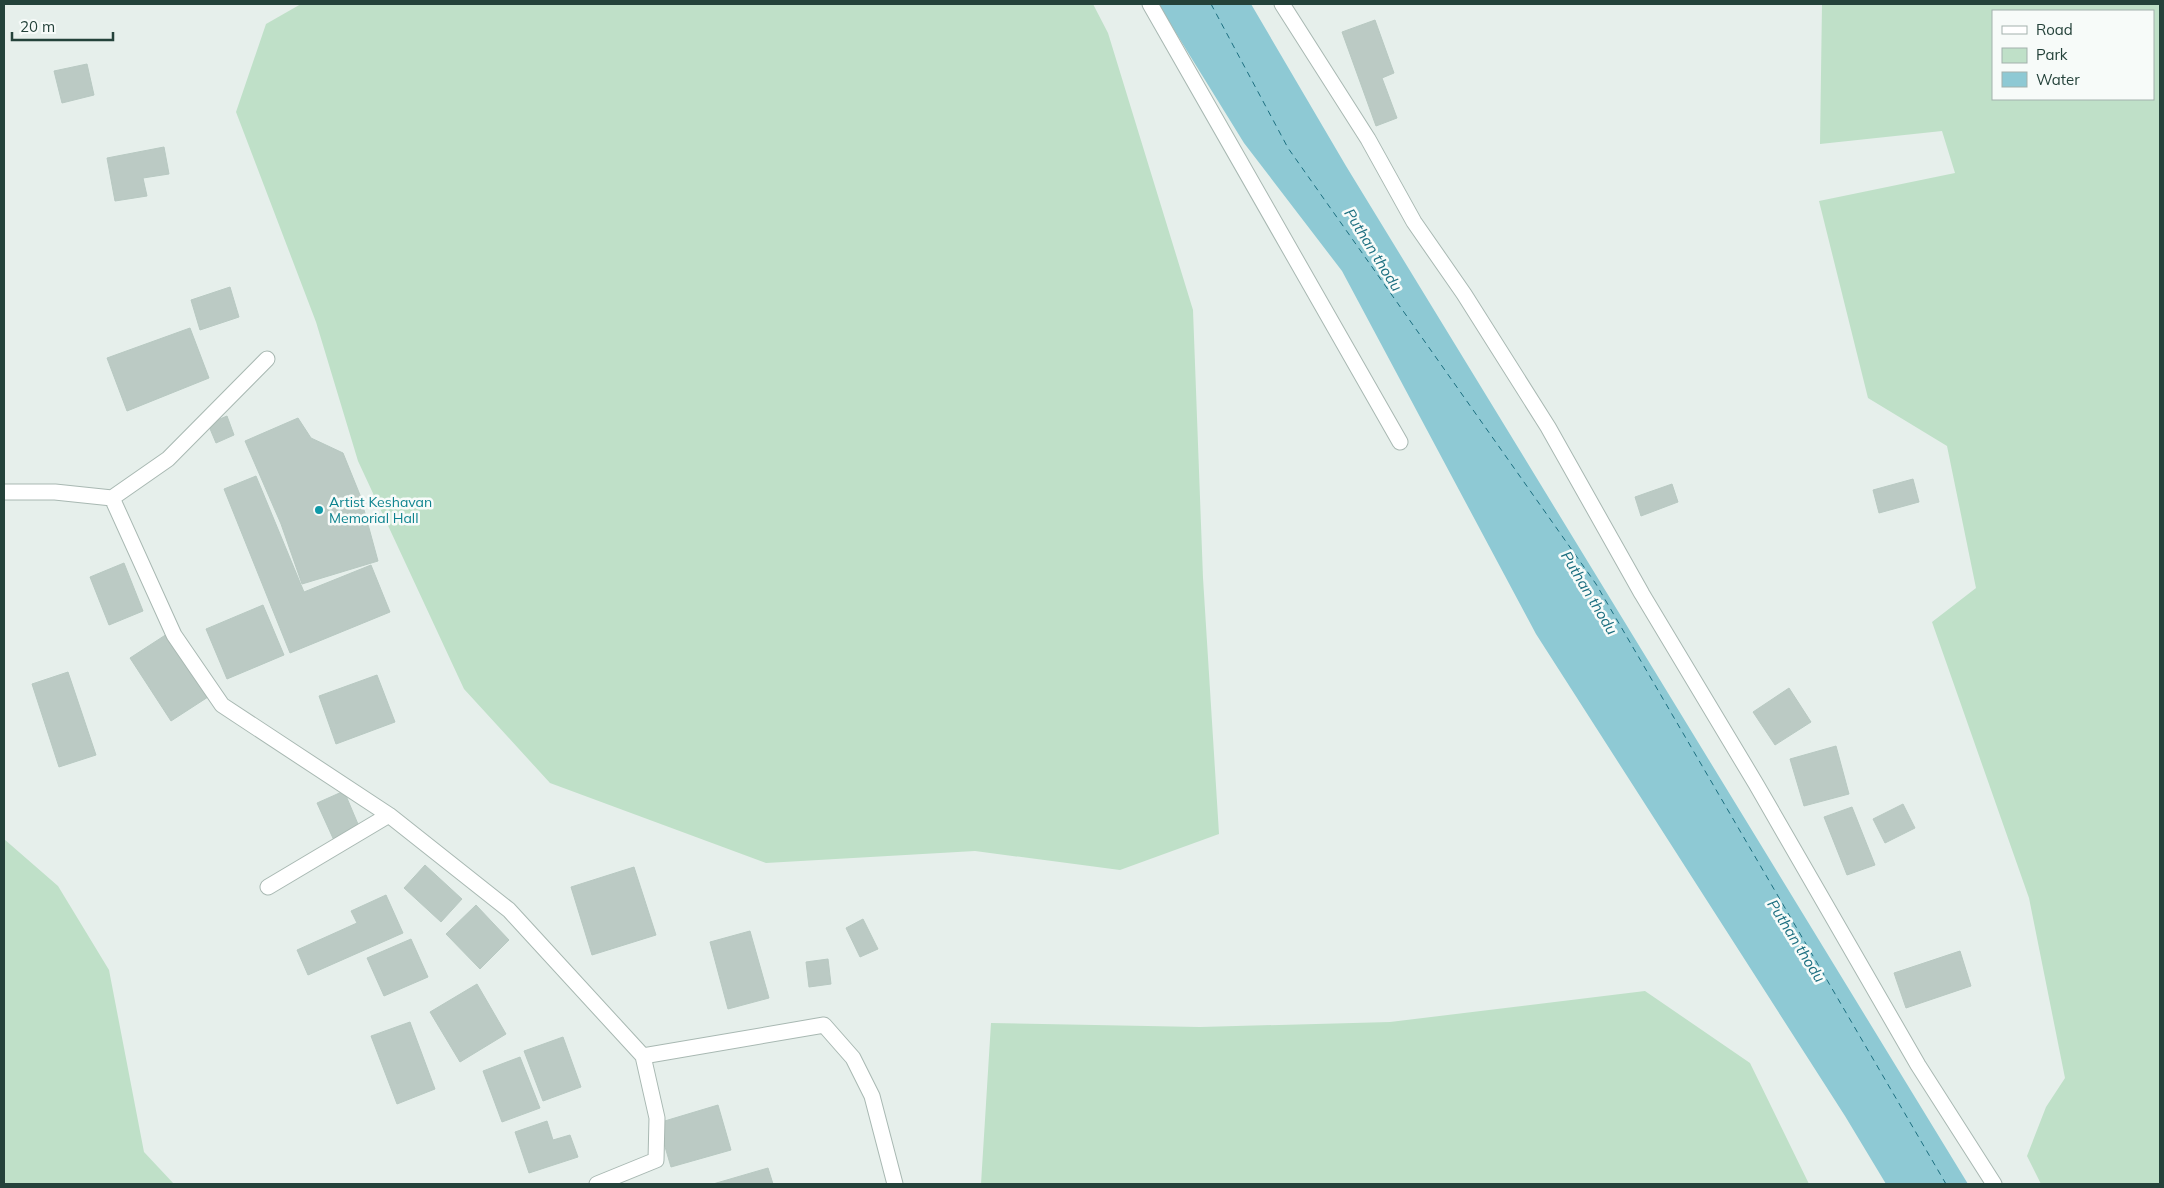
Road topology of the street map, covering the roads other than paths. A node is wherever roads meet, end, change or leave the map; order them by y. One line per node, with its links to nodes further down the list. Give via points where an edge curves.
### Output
1 (1150, 4): 4 (street)
2 (1282, 4): 12 (street, via 1368,139 1414,222 1548,426 1642,594 1918,1065)
3 (267, 359): 6 (street, via 168,459)
4 (1400, 442)
5 (4, 492): 6 (street, via 55,492)
6 (112, 498): 7 (street, via 174,635 222,705)
7 (389, 815): 8 (street); 9 (street, via 509,910)
8 (268, 887)
9 (643, 1056): 10 (street, via 657,1118 656,1160); 11 (street, via 824,1025 853,1058 872,1096)
10 (597, 1184)
11 (895, 1184)
12 (1994, 1184)

